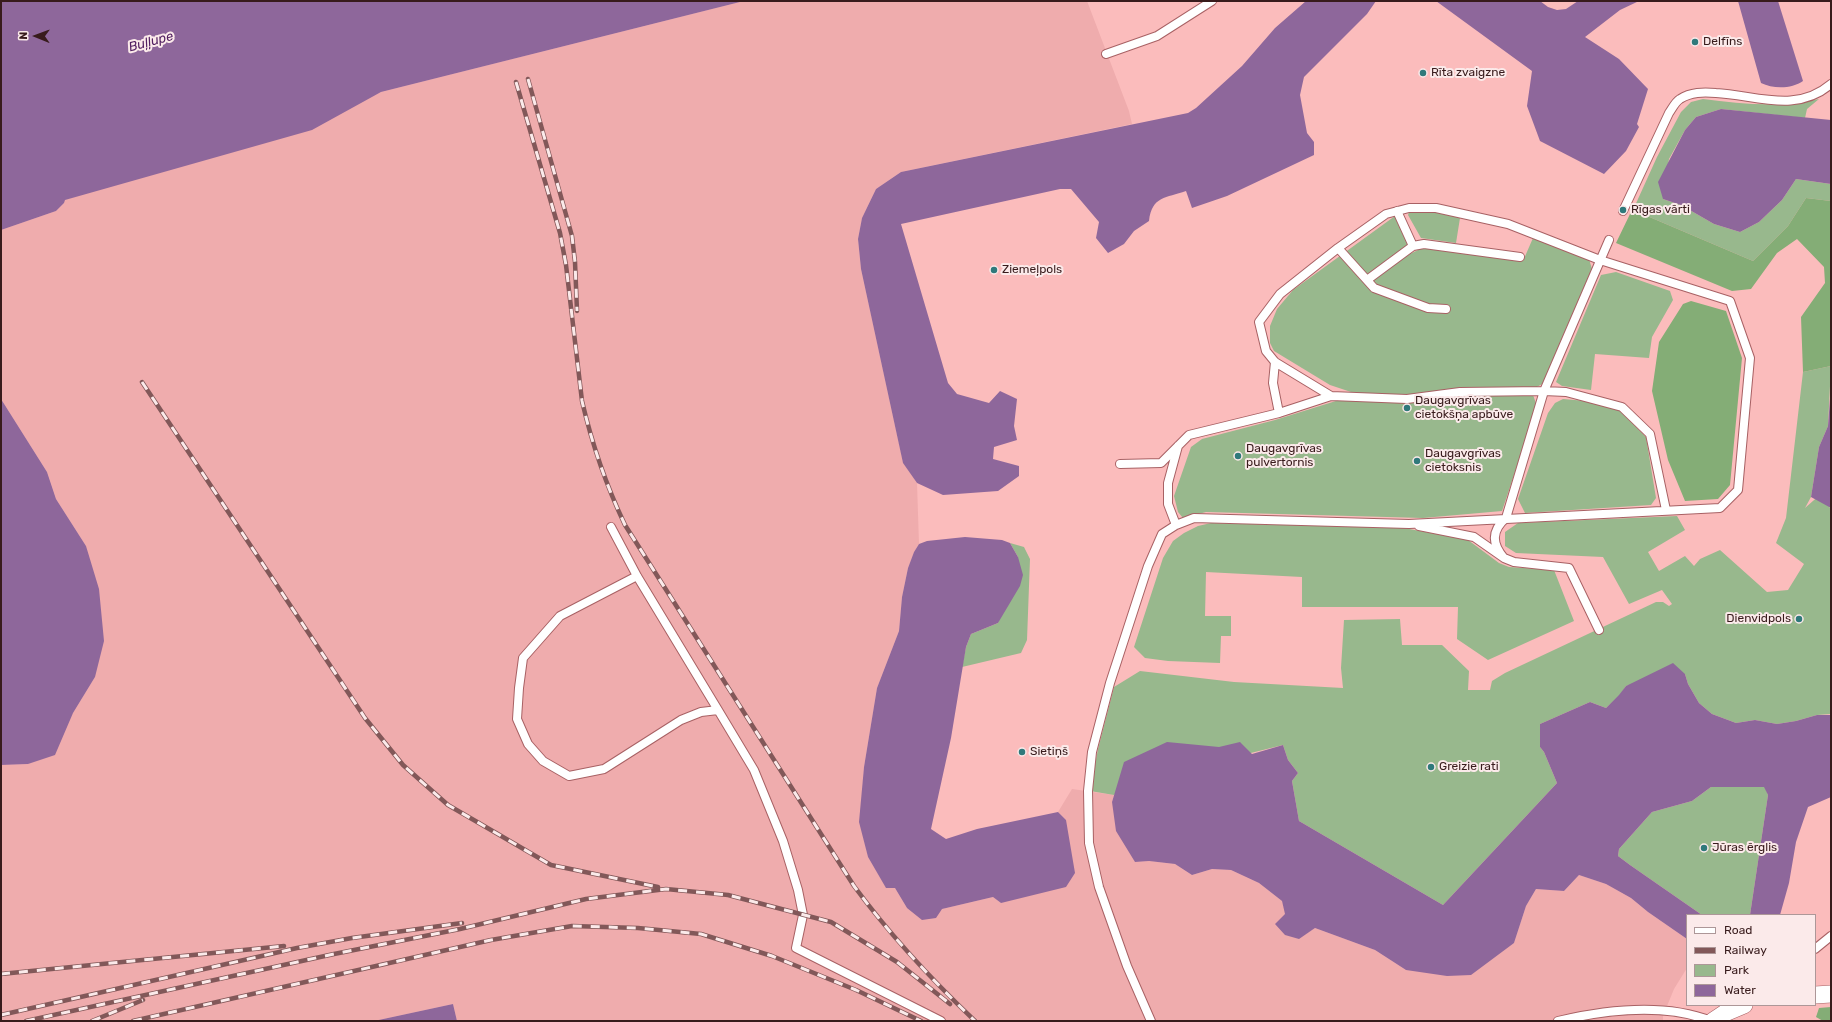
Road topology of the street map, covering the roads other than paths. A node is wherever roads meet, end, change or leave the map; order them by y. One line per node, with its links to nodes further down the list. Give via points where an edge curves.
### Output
1 (1212, 1): 2 (lane, via 1157,36)
2 (1106, 54)
3 (1831, 84): 5 (lane, via 1822,92 1795,101 1696,92 1678,99 1668,113)
4 (1396, 211): 7 (lane); 8 (lane, via 1386,214); 10 (lane, via 1409,208 1436,208 1508,224)
5 (1623, 211)
6 (1609, 240): 10 (lane)
7 (1413, 246): 9 (lane, via 1424,244); 11 (lane)
8 (1338, 248): 11 (lane); 13 (lane, via 1280,294 1260,322 1266,351)
9 (1520, 257)
10 (1600, 260): 14 (lane); 19 (lane, via 1730,301 1750,358 1738,490 1720,508)
11 (1367, 280): 12 (lane, via 1374,288 1428,308)
12 (1446, 309)
13 (1275, 362): 15 (lane); 16 (lane, via 1273,382)
14 (1544, 391): 15 (lane, via 1460,392 1407,399); 19 (lane, via 1566,392 1622,407 1650,434); 20 (lane)
15 (1331, 396): 16 (lane)
16 (1279, 413): 17 (lane, via 1189,435)
17 (1179, 446): 18 (lane, via 1161,463); 22 (lane, via 1168,483 1168,504)
18 (1120, 464)
19 (1666, 510): 20 (lane)
20 (1506, 518): 21 (lane); 24 (lane, via 1499,525 1495,535 1495,545)
21 (1409, 524): 22 (lane, via 1194,518); 24 (lane, via 1474,538)
22 (1176, 525): 34 (lane, via 1162,534 1148,566 1092,752 1088,791 1089,843 1099,888 1126,966)
23 (611, 527): 25 (lane)
24 (1504, 558): 26 (lane, via 1514,562 1569,568)
25 (637, 576): 27 (lane); 27 (lane, via 560,616 523,658 518,719 528,744 543,761 569,776 604,769 681,720 701,712)
26 (1599, 630)
27 (718, 710): 33 (lane, via 754,770 783,841 803,915 796,948)
28 (1831, 936): 29 (lane)
29 (1816, 948)
30 (1831, 994): 31 (street)
31 (1816, 995)
32 (1742, 1006): 36 (street)
33 (941, 1021)
34 (1151, 1021)
35 (1558, 1021): 36 (lane, via 1590,1013 1666,1010 1697,1015)
36 (1712, 1021)

